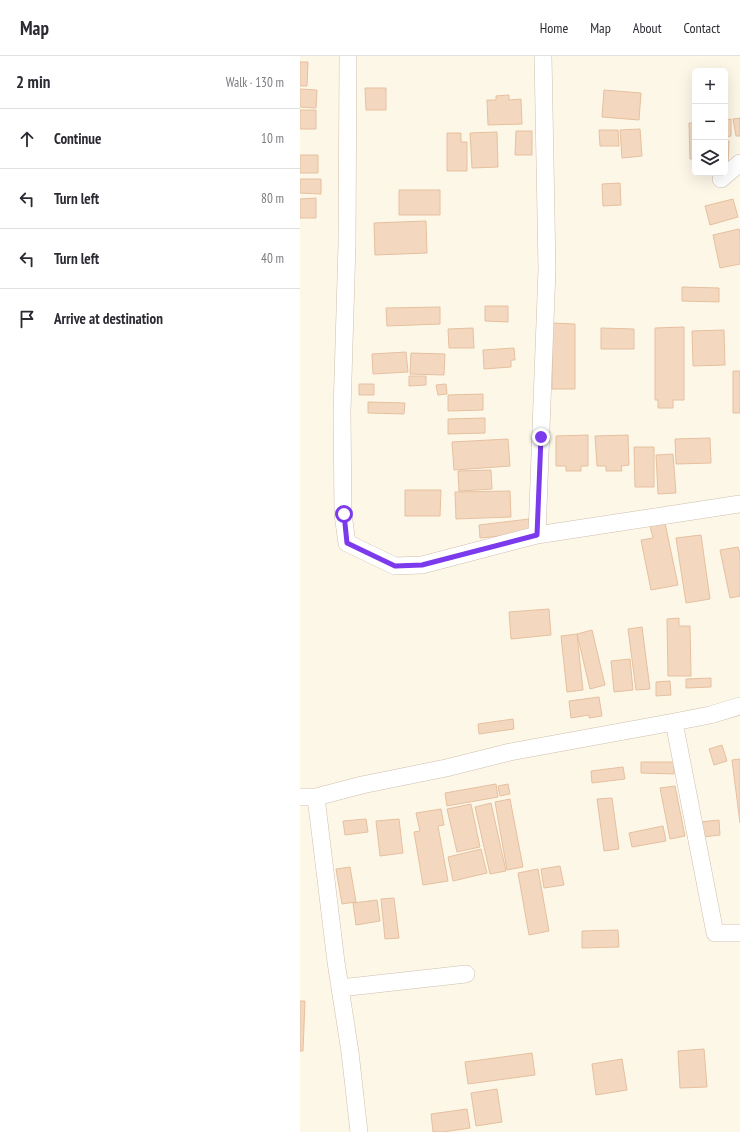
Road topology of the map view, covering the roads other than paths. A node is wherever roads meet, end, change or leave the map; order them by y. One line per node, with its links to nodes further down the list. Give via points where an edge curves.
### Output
1 (348, 56): 6 (street, via 347,244 342,412 347,543 395,566 422,565)
2 (543, 56): 6 (street, via 547,270)
3 (740, 163): 4 (street)
4 (721, 180)
5 (740, 504): 6 (street)
6 (537, 535)
7 (740, 706): 8 (street)
8 (674, 722): 9 (street, via 510,752); 10 (street, via 715,933)
9 (308, 797): 12 (street, via 327,893)
10 (740, 933)
11 (466, 974): 12 (street)
12 (340, 988): 13 (street)
13 (359, 1132)

